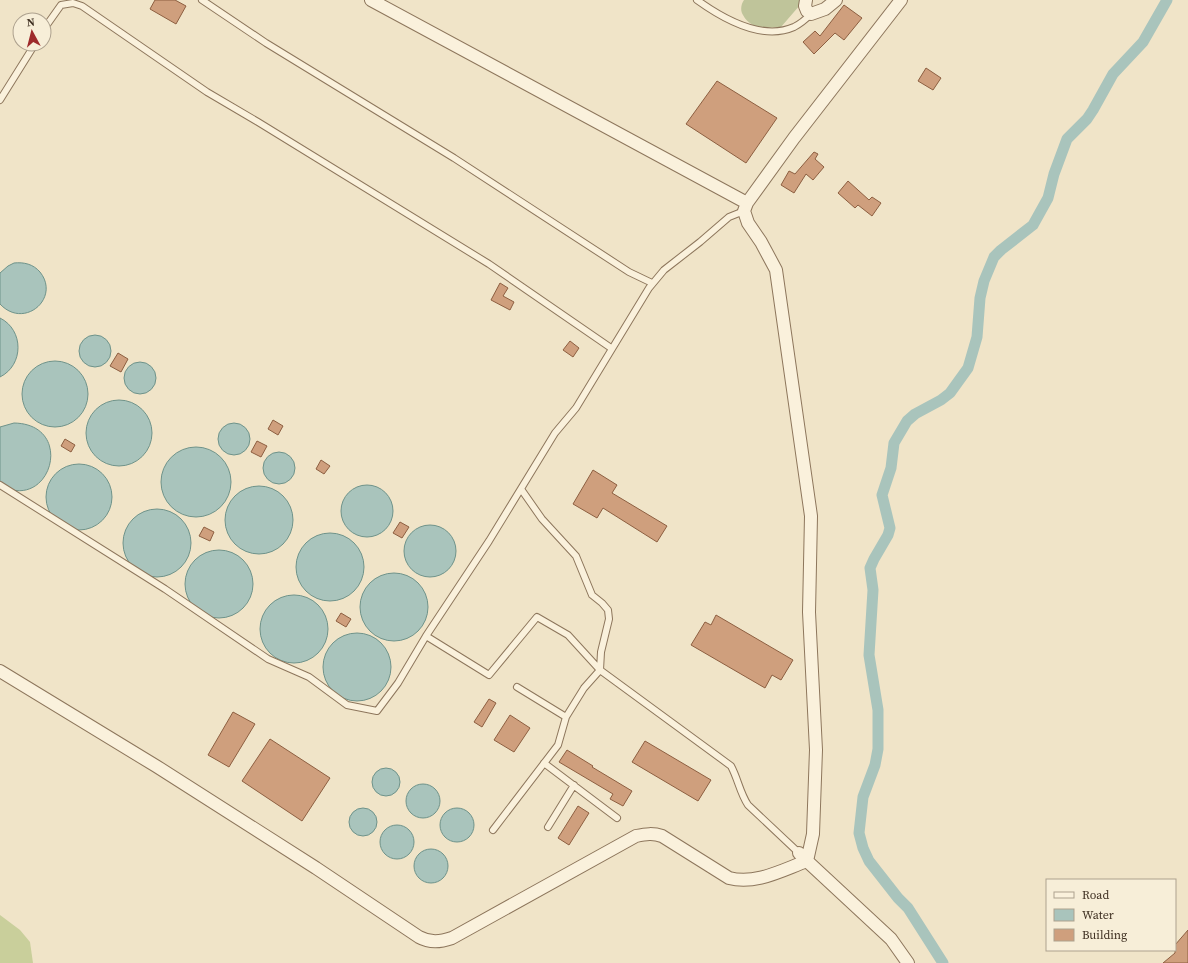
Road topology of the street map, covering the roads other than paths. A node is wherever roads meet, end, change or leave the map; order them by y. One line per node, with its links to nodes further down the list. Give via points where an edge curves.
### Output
1 (86, 0): 8 (lane)
2 (202, 0): 14 (lane, via 266,43 454,158 629,272)
3 (371, 0): 13 (street)
4 (697, 0): 9 (lane, via 745,27 766,31 794,27)
5 (806, 0): 9 (street, via 806,11)
6 (836, 0): 9 (street, via 825,9)
7 (901, 0): 13 (street, via 794,138)
8 (82, 6): 10 (lane, via 73,3 61,5); 15 (lane, via 207,92 489,264)
9 (811, 14)
10 (52, 18)
11 (30, 52): 12 (lane)
12 (0, 100)
13 (745, 207): 14 (lane, via 664,270); 28 (street, via 748,223 776,270 811,516 809,612 816,750 813,834)
14 (652, 283): 15 (lane)
15 (611, 348): 17 (lane, via 576,408 556,433)
16 (0, 485): 18 (lane, via 159,585 268,659 309,677 347,705 377,711 398,683)
17 (520, 489): 18 (lane); 19 (lane, via 542,519 576,556 592,595 608,610 609,619 601,652)
18 (426, 636): 19 (lane, via 489,675 537,617 568,635)
19 (600, 670): 22 (lane, via 584,688); 28 (lane, via 731,766 748,805)
20 (0, 671): 28 (street, via 156,766 425,941 435,942 452,938 636,836 662,836 729,878 739,881 761,878)
21 (517, 687): 22 (lane)
22 (566, 717): 23 (lane, via 558,745)
23 (544, 764): 24 (lane); 27 (lane)
24 (574, 786): 25 (lane); 26 (lane)
25 (617, 818)
26 (548, 827)
27 (493, 830)
28 (803, 857): 29 (street, via 891,939)
29 (908, 963)

